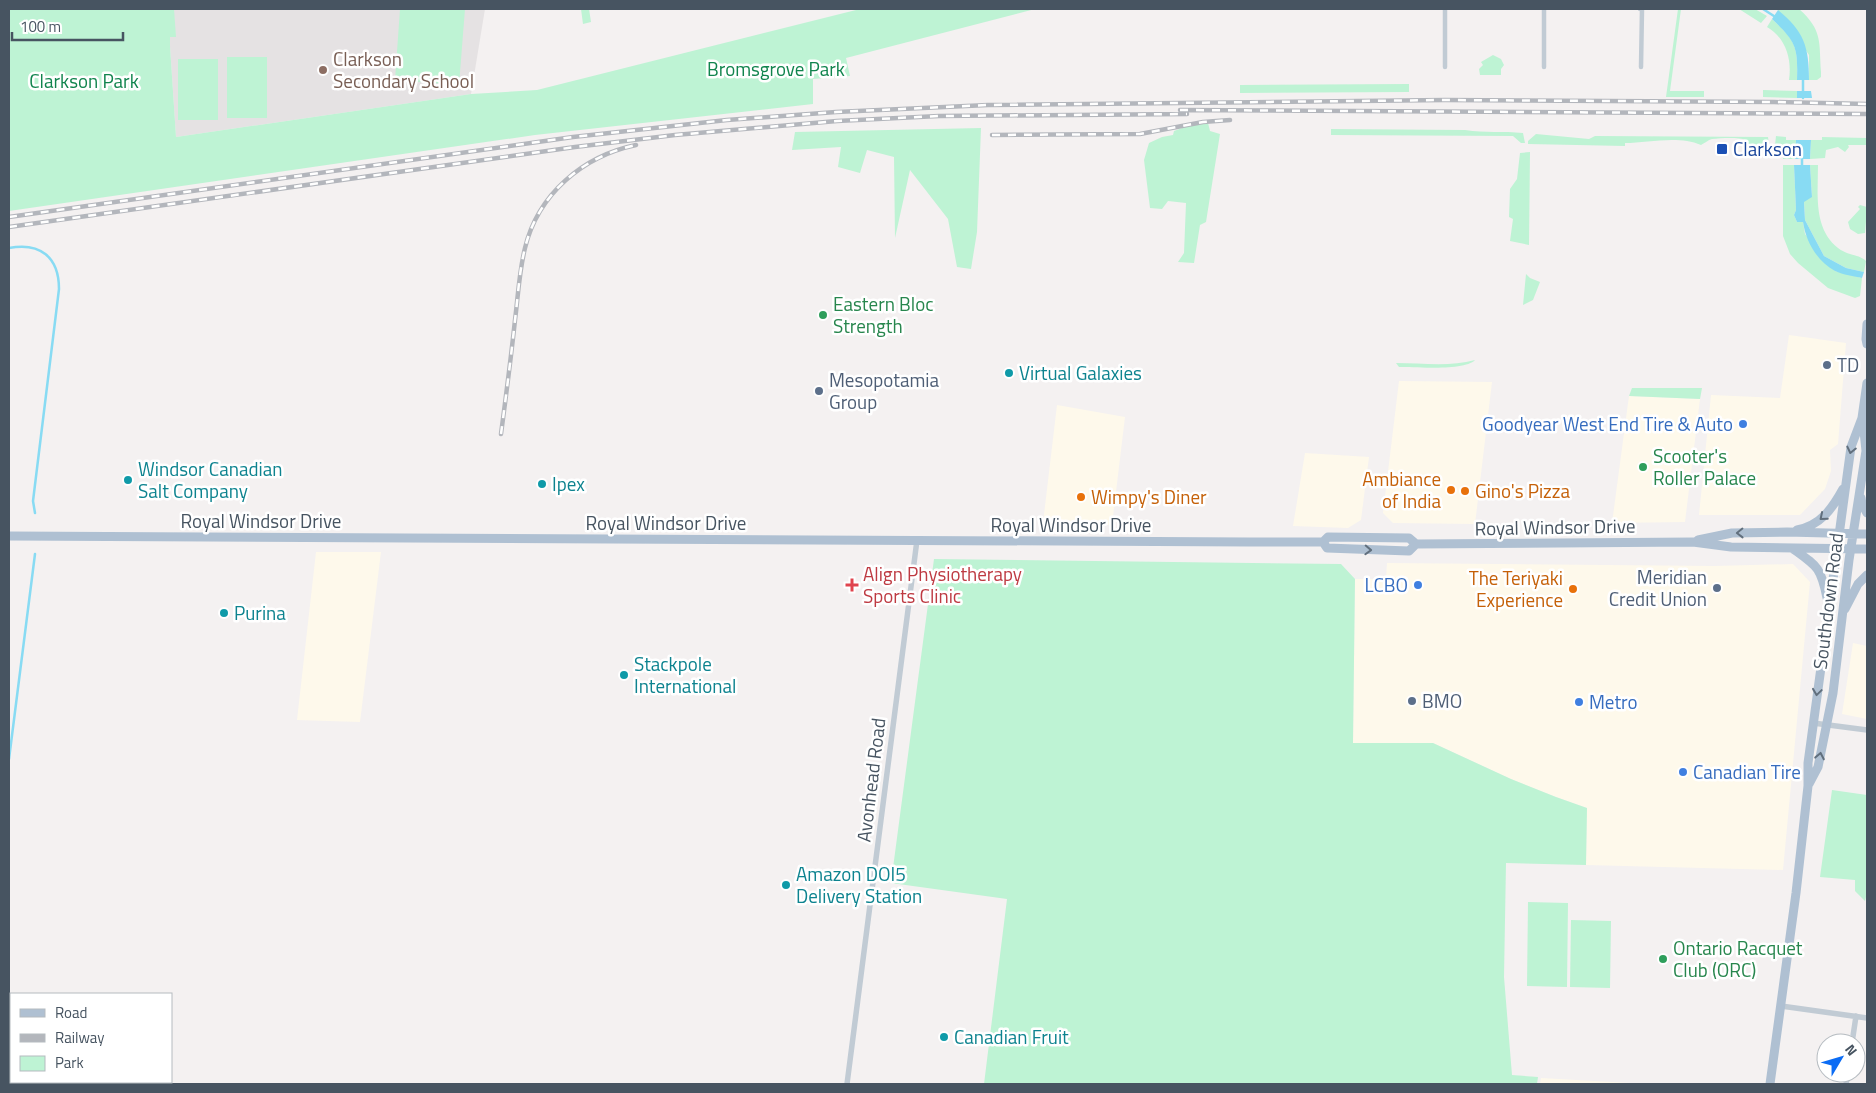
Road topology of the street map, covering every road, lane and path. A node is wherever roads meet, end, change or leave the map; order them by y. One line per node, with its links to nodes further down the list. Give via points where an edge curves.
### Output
1 (1445, 9): 4 (street)
2 (1544, 9): 5 (street)
3 (1640, 9): 6 (street)
4 (1445, 67)
5 (1544, 67)
6 (1641, 68)
7 (1867, 324): 8 (main road)
8 (1867, 344)
9 (1867, 383): 10 (main road, Southdown Road)
10 (1862, 418): 11 (main road, Southdown Road, one-way to 11, via 1851,447); 12 (main road, Southdown Road, via 1866,452)
11 (1846, 484): 14 (main road, one-way to 14, via 1827,514 1814,524); 15 (main road, Southdown Road)
12 (1860, 491): 13 (main road); 16 (main road, Southdown Road)
13 (1867, 513)
14 (1787, 532): 15 (main road, Royal Windsor Drive); 20 (main road, Royal Windsor Drive, one-way to 20, via 1732,532)
15 (1840, 534): 16 (main road, Royal Windsor Drive); 22 (main road, Southdown Road)
16 (1853, 534): 17 (main road, Royal Windsor Drive); 23 (main road, Southdown Road)
17 (1867, 534)
18 (9, 536): 19 (main road, Royal Windsor Drive)
19 (917, 540): 20 (main road, Royal Windsor Drive, via 1323,542 1328,537 1409,538 1416,544); 36 (street, Avonhead Road)
20 (1693, 542): 21 (main road, Royal Windsor Drive, via 1731,547)
21 (1791, 548): 22 (main road, Royal Windsor Drive); 26 (main road, via 1819,569)
22 (1838, 549): 23 (main road, Royal Windsor Drive); 26 (main road, Southdown Road)
23 (1851, 549): 24 (main road, Royal Windsor Drive); 27 (main road, Southdown Road)
24 (1867, 550)
25 (1867, 575): 27 (main road, via 1858,584)
26 (1828, 606): 28 (main road, Southdown Road, one-way to 28)
27 (1842, 613): 29 (main road, Southdown Road)
28 (1813, 723): 29 (street); 31 (main road, Southdown Road)
29 (1826, 725): 30 (street); 31 (main road, Southdown Road, one-way to 29, via 1818,767)
30 (1867, 730)
31 (1808, 786): 32 (main road, Southdown Road)
32 (1781, 1006): 33 (street); 37 (main road, Southdown Road)
33 (1856, 1016): 34 (street); 35 (street)
34 (1867, 1018)
35 (1853, 1033)
36 (848, 1084)
37 (1770, 1084)

